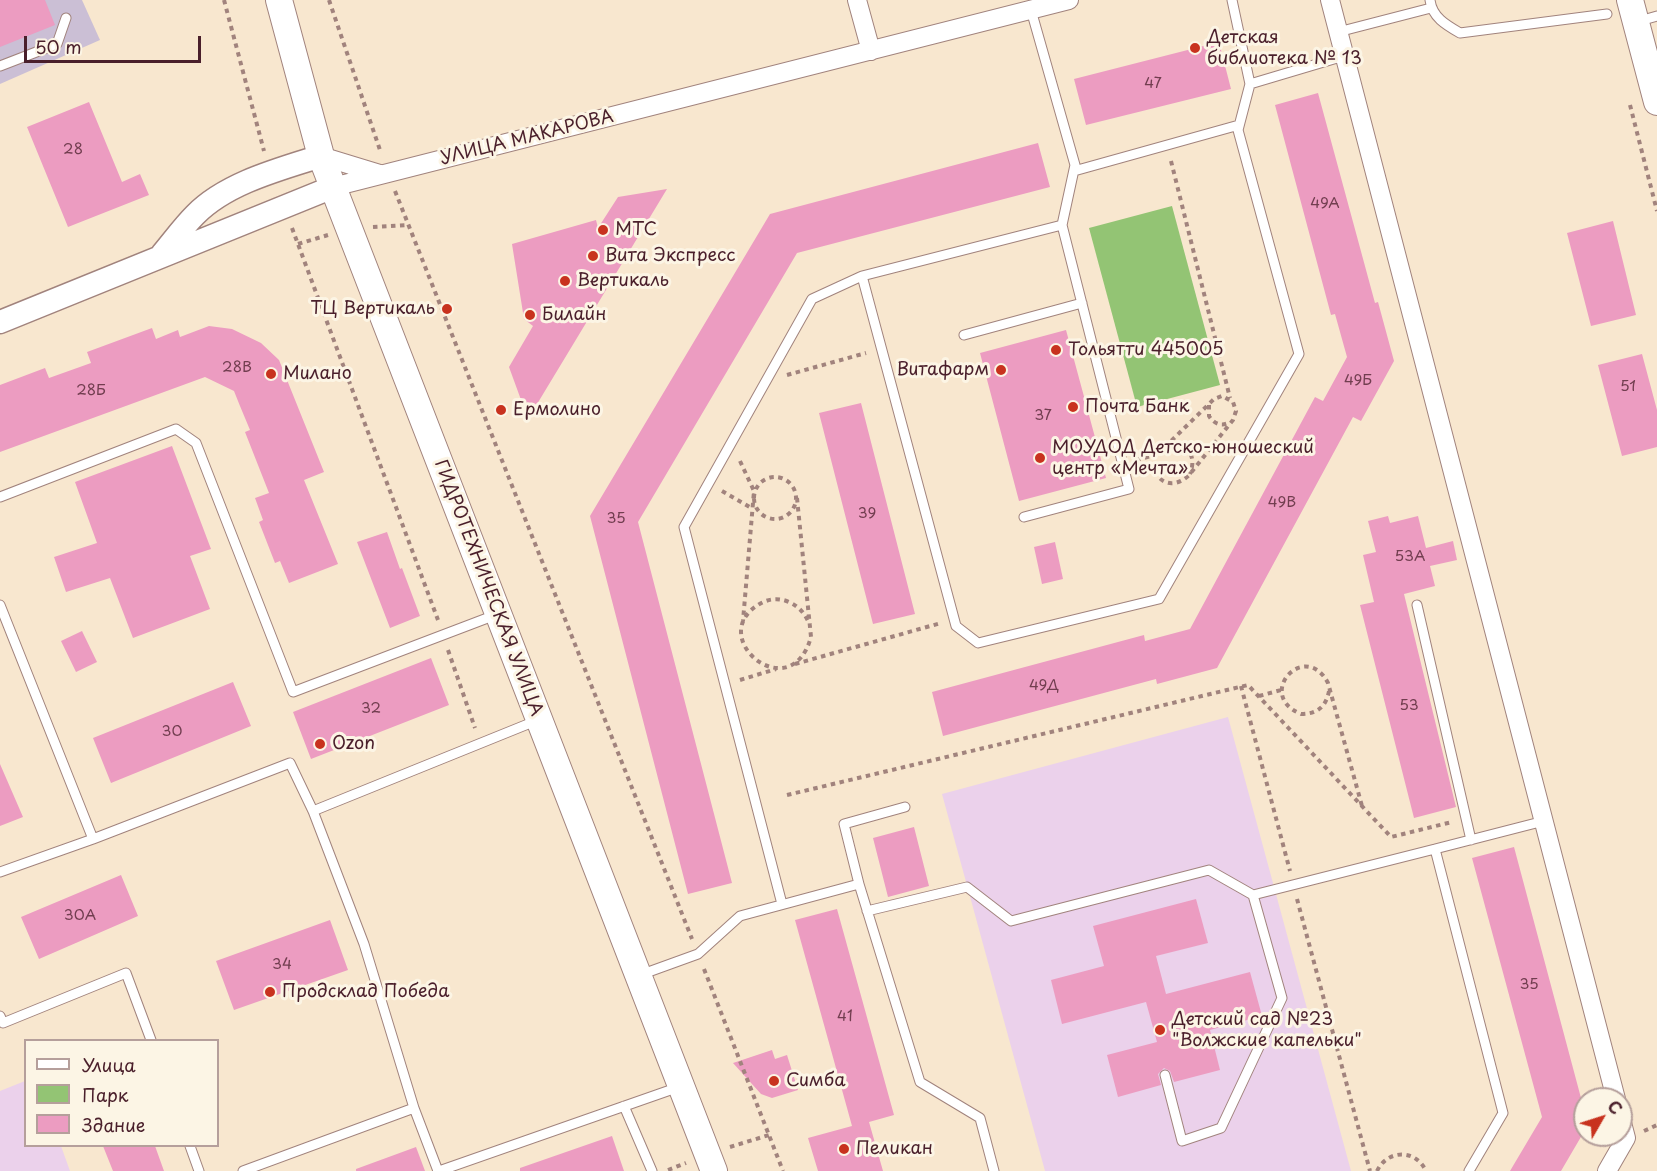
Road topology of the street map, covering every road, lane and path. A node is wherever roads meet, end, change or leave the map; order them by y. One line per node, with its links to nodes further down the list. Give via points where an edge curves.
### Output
1 (224, 0): 23 (path)
2 (279, 0): 21 (main road, ГИДРОТЕХНИЧЕСКАЯ УЛИЦА)
3 (329, 0): 24 (path)
4 (856, 0): 14 (street)
5 (1069, 0): 9 (street, УЛИЦА МАКАРОВА)
6 (1232, 0): 17 (lane)
7 (1330, 0): 13 (street)
8 (1430, 4): 11 (lane, via 1442,22 1460,33); 13 (lane)
9 (1031, 10): 14 (street, УЛИЦА МАКАРОВА); 22 (lane)
10 (1641, 12): 18 (main road)
11 (1607, 14)
12 (66, 18): 16 (lane, via 57,44)
13 (1338, 32): 15 (street)
14 (871, 51): 24 (street, УЛИЦА МАКАРОВА)
15 (1344, 56): 17 (lane); 67 (street)
16 (0, 66)
17 (1250, 84): 19 (lane)
18 (1657, 102)
19 (1239, 124): 20 (lane); 49 (lane, via 1299,354 1159,599 978,643 956,626)
20 (1166, 145): 22 (lane); 35 (path)
21 (321, 156): 23 (street); 24 (street); 25 (main road, ГИДРОТЕХНИЧЕСКАЯ УЛИЦА)
22 (1074, 171): 27 (lane)
23 (270, 172): 28 (street, via 232,188 196,213)
24 (384, 174): 25 (street, УЛИЦА МАКАРОВА); 77 (path)
25 (333, 187): 26 (street, УЛИЦА МАКАРОВА); 48 (main road, ГИДРОТЕХНИЧЕСКАЯ УЛИЦА)
26 (284, 207): 28 (street, УЛИЦА МАКАРОВА); 52 (path)
27 (1062, 225): 29 (lane); 30 (lane)
28 (159, 257): 31 (street, УЛИЦА МАКАРОВА)
29 (862, 276): 33 (lane); 34 (lane, via 812,299)
30 (1082, 303): 32 (lane); 45 (lane, via 1129,489)
31 (0, 321)
32 (964, 335)
33 (882, 349): 34 (path); 49 (lane)
34 (766, 381): 38 (lane)
35 (1230, 399): 36 (path, via 1222,396); 37 (path, via 1236,406)
36 (1211, 402): 37 (path, via 1211,420 1224,425); 39 (path)
37 (1233, 420): 40 (path)
38 (731, 442): 41 (lane); 44 (path, via 754,491)
39 (1164, 447): 40 (path, via 1176,445 1186,450 1192,461); 40 (path, via 1154,461 1156,474 1173,483)
40 (1190, 474)
41 (708, 484): 44 (path); 55 (lane, via 684,527)
42 (0, 497): 52 (lane, via 176,429 196,443 293,692)
43 (796, 498): 43 (path, via 792,512 780,519 765,518 754,493 761,482 773,477 786,480); 51 (path)
44 (753, 509): 50 (path)
45 (1024, 517)
46 (0, 605): 68 (lane)
47 (1417, 605): 66 (lane)
48 (498, 614): 52 (lane); 60 (main road, ГИДРОТЕХНИЧЕСКАЯ УЛИЦА)
49 (954, 619): 53 (path)
50 (743, 624): 51 (path, via 754,607 774,599 796,606); 54 (path, via 742,635 749,655 758,663)
51 (810, 625): 53 (path, via 808,648)
52 (443, 635): 61 (path)
53 (791, 665): 54 (path)
54 (780, 668): 55 (path)
55 (725, 684): 75 (lane)
56 (1241, 686): 59 (path, via 1248,685); 62 (path); 73 (path)
57 (1281, 690): 58 (path, via 1287,705 1301,714 1324,706); 58 (path, via 1290,672 1304,666 1324,675); 59 (path)
58 (1329, 691): 64 (path)
59 (1258, 696): 64 (path)
60 (539, 719): 61 (lane); 78 (main road, ГИДРОТЕХНИЧЕСКАЯ УЛИЦА)
61 (480, 743): 65 (lane)
62 (787, 795)
63 (904, 807): 72 (lane, via 844,824)
64 (1362, 807): 66 (path, via 1391,837)
65 (313, 811): 68 (lane, via 290,763); 85 (lane, via 364,944)
66 (1467, 818): 69 (lane)
67 (1544, 821): 69 (lane); 83 (street)
68 (93, 839): 71 (lane)
69 (1471, 840): 70 (lane)
70 (1435, 849): 73 (lane); 98 (lane, via 1503,1113)
71 (0, 872)
72 (859, 884): 75 (lane); 76 (lane)
73 (1293, 884): 74 (lane); 95 (path)
74 (1253, 895): 76 (lane, via 1209,870 1011,921 967,886); 81 (lane, via 1282,998 1221,1128 1182,1141)
75 (782, 904): 77 (lane, via 740,916)
76 (867, 911): 94 (lane, via 920,1082 980,1118)
77 (698, 954): 78 (lane); 93 (path)
78 (638, 976): 82 (main road, ГИДРОТЕХНИЧЕСКАЯ УЛИЦА)
79 (0, 1016): 80 (lane, via 3,1023 126,974)
80 (150, 1039)
81 (1165, 1075)
82 (681, 1086): 84 (lane); 92 (main road, ГИДРОТЕХНИЧЕСКАЯ УЛИЦА)
83 (1613, 1087)
84 (624, 1106): 90 (lane); 91 (lane)
85 (414, 1108): 89 (lane); 90 (lane)
86 (190, 1147): 88 (lane)
87 (1620, 1147): 99 (street)
88 (199, 1171)
89 (243, 1171)
90 (438, 1171)
91 (652, 1171)
92 (714, 1171)
93 (783, 1171)
94 (994, 1171)
95 (1370, 1171)
96 (1377, 1171): 97 (path, via 1385,1159 1400,1154 1417,1159)
97 (1426, 1171)
98 (1468, 1171)
99 (1607, 1171)

